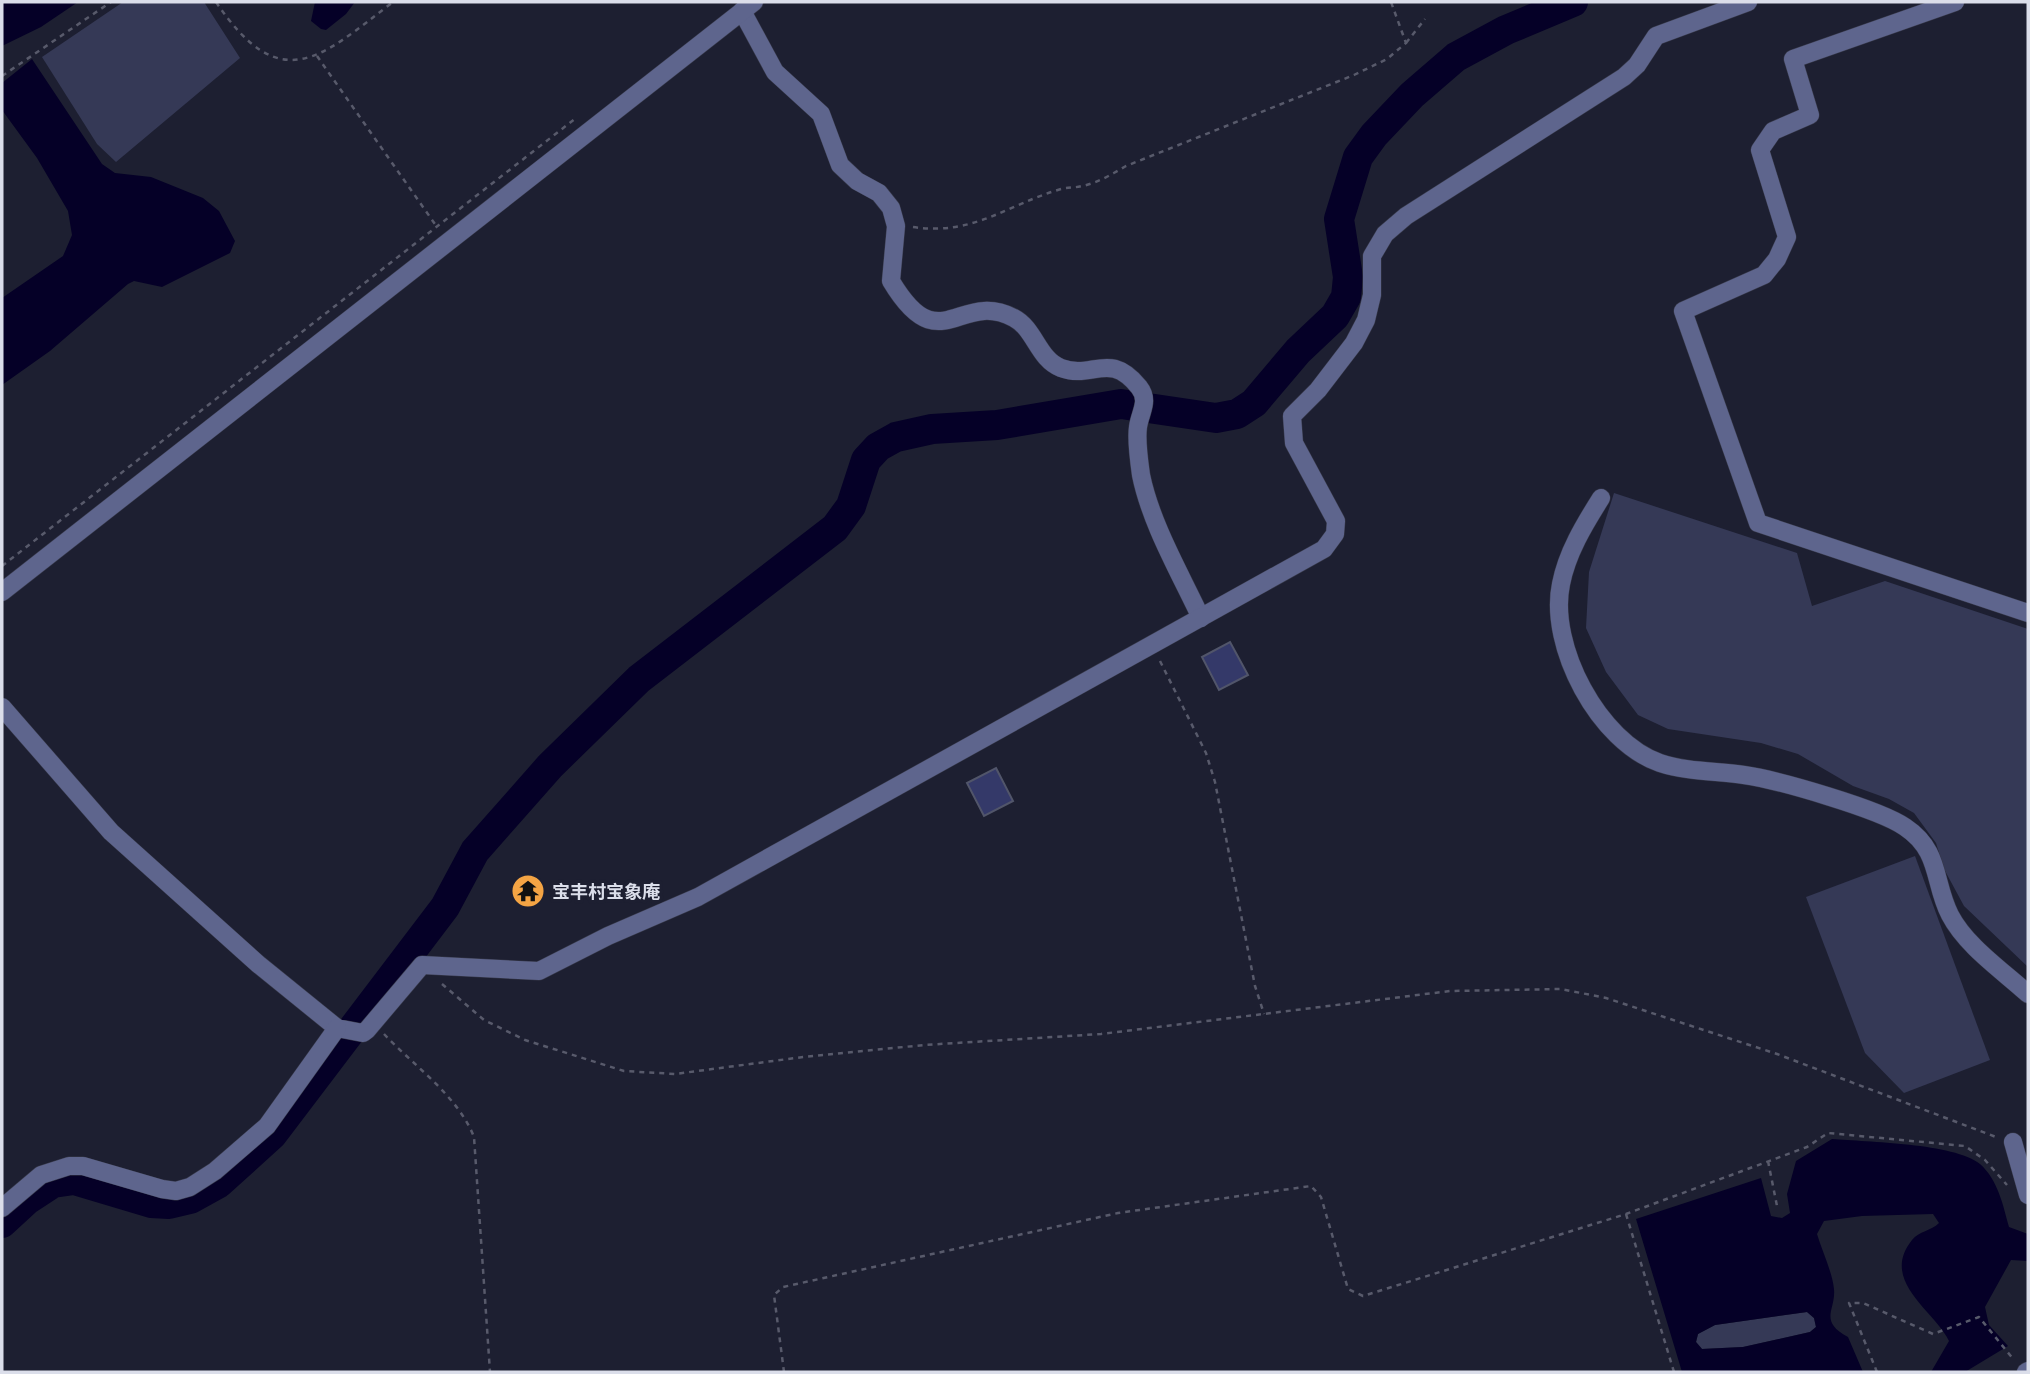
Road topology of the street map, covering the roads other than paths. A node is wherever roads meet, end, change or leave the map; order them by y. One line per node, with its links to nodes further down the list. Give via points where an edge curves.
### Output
1 (1748, 2): 7 (street, via 1656,36 1624,77 1406,216 1385,234 1372,256 1372,295 1360,332 1318,390 1292,416 1294,443 1331,509 1335,534 1324,549)
2 (1955, 2): 6 (street, via 1793,59 1810,115 1773,131 1760,150 1787,237 1764,275 1683,311 1758,523)
3 (748, 6): 5 (street); 7 (street, via 775,72 821,114 841,165 879,193 891,208 896,226 891,281 924,321 997,312 1016,319 1045,357 1061,368 1115,367 1127,374 1144,406 1138,426 1141,475)
4 (1601, 498): 9 (street, via 1578,534 1568,561 1560,586 1560,614 1576,678 1603,720 1658,763 1774,782 1889,818 1907,828 1936,864 1950,914 1962,932)
5 (2, 592)
6 (2028, 613)
7 (1201, 618): 10 (street, via 698,897 539,971 422,965 369,1028)
8 (2, 707): 10 (street, via 111,832 258,964)
9 (2028, 994)
10 (338, 1028): 13 (street, via 267,1126 190,1187 162,1189 69,1166 41,1175)
11 (2013, 1142): 12 (street)
12 (2020, 1193)
13 (2, 1208)

